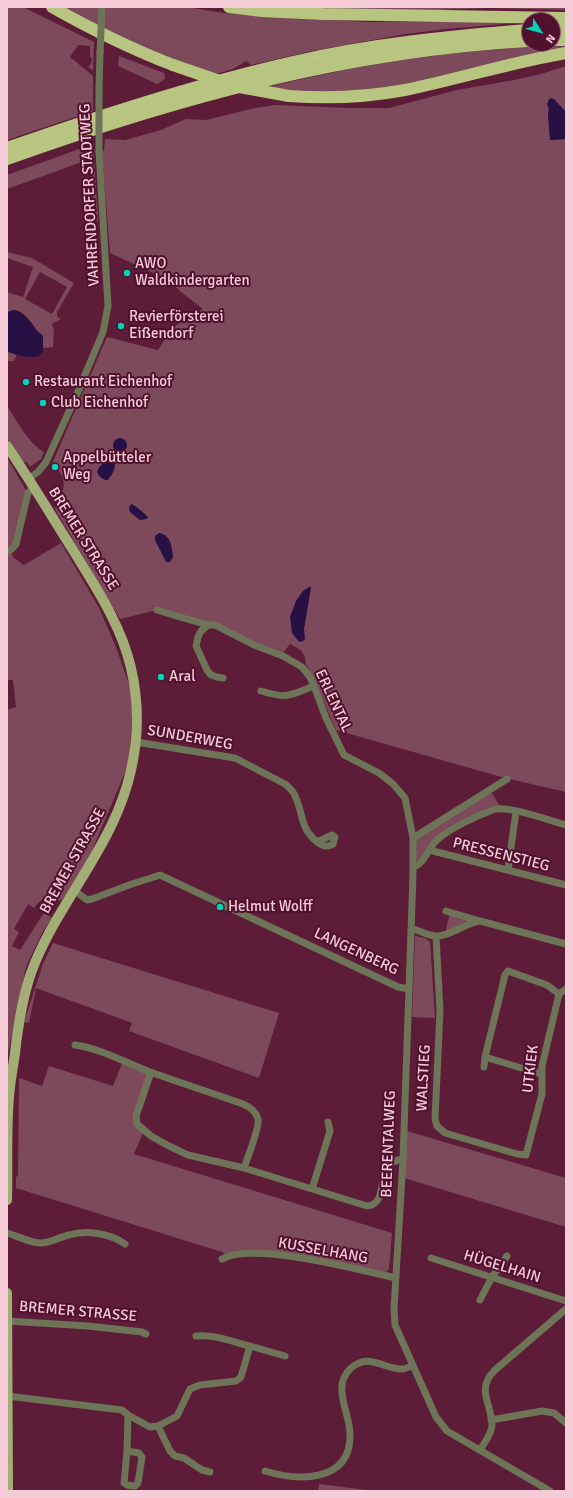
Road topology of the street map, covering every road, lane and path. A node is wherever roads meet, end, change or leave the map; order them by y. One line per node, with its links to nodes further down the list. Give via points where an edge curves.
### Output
1 (52, 7): 7 (highway, bridge, via 93,30 173,65 234,86 289,96 321,98 403,90)
2 (102, 7): 11 (street, VAHRENDORFER STADTWEG, bridge, via 99,151 108,306 104,332 46,462)
3 (229, 7): 4 (highway, via 322,14)
4 (566, 18)
5 (521, 31): 8 (highway, via 431,38 294,62 147,101)
6 (521, 41): 9 (highway, via 379,56 305,71 148,112)
7 (566, 53)
8 (7, 148)
9 (7, 159)
10 (7, 446): 11 (main road, BREMER STRASSE)
11 (31, 483): 12 (street, via 16,544); 18 (main road, BREMER STRASSE, via 99,592 116,625 125,649 134,688 137,711)
12 (7, 552)
13 (157, 610): 14 (street, ERLENTAL)
14 (208, 625): 15 (street, via 198,637 196,646 211,675); 16 (street, ERLENTAL, via 215,625 296,662 310,677)
15 (223, 678)
16 (314, 686): 17 (street, via 289,696); 22 (street, ERLENTAL, via 344,755 378,773 393,784 405,798)
17 (261, 691)
18 (136, 742): 23 (street, SUNDERWEG, via 235,758 285,784 291,788 296,798 308,834); 28 (main road, BREMER STRASSE, via 132,770 123,798 103,843)
19 (507, 779): 22 (street)
20 (516, 811): 21 (street); 24 (street, via 501,808 491,810 447,832); 26 (street)
21 (566, 825)
22 (413, 838): 25 (street, BEERENTALWEG)
23 (317, 842)
24 (429, 850): 25 (street, via 421,863); 26 (street, PRESSENSTIEG)
25 (413, 866): 31 (street, BEERENTALWEG)
26 (508, 870): 27 (street, PRESSENSTIEG)
27 (566, 885)
28 (74, 890): 34 (street, LANGENBERG, via 87,900 160,875 392,984); 47 (main road, BREMER STRASSE, via 42,946 24,995 9,1098)
29 (446, 911): 30 (street)
30 (480, 921): 32 (street); 33 (street)
31 (411, 928): 32 (street); 34 (street, BEERENTALWEG)
32 (436, 936): 43 (street, WALSTIEG, via 440,1011 436,1123 445,1133)
33 (566, 944)
34 (409, 989): 44 (street, BEERENTALWEG)
35 (566, 989): 36 (street)
36 (559, 994): 38 (street, via 546,985 508,971); 41 (street, UTKIEK)
37 (75, 1046): 40 (street, via 94,1050)
38 (485, 1057): 39 (street); 41 (street)
39 (484, 1067)
40 (151, 1072): 45 (street, via 243,1104 253,1110 258,1118 258,1126); 45 (street, via 139,1106 136,1121 138,1126 147,1134 181,1152)
41 (541, 1072): 43 (street, UTKIEK, via 542,1094)
42 (328, 1122): 46 (street, via 330,1131)
43 (526, 1155)
44 (403, 1159): 46 (street, via 388,1166 379,1199 373,1205 364,1206); 54 (street, BEERENTALWEG)
45 (244, 1168): 46 (street)
46 (312, 1189)
47 (7, 1200)
48 (7, 1233): 49 (street, via 47,1243 69,1234 86,1232 119,1240)
49 (124, 1244)
50 (507, 1256): 53 (street)
51 (431, 1258): 53 (street, HÜGELHAIN)
52 (222, 1259): 54 (street, KUSSELHANG, via 228,1256 253,1254 289,1256)
53 (492, 1277): 56 (street); 57 (street, HÜGELHAIN)
54 (396, 1278): 64 (street, BEERENTALWEG, via 395,1324)
55 (7, 1293): 59 (main road, BREMER STRASSE)
56 (480, 1300)
57 (566, 1301)
58 (566, 1309): 67 (street, via 491,1374 485,1392)
59 (7, 1321): 60 (street, BREMER STRASSE, via 88,1326); 65 (main road, BREMER STRASSE)
60 (146, 1334)
61 (196, 1336): 62 (street, via 220,1338)
62 (250, 1346): 63 (street); 69 (street, via 241,1377 236,1381 200,1385 190,1389 177,1416)
63 (285, 1356)
64 (413, 1365): 70 (street, BEERENTALWEG, via 443,1427); 72 (street, via 399,1369 369,1361 356,1365 347,1372 342,1383 342,1397 349,1422 350,1440 345,1456 332,1470 322,1475 307,1477)
65 (7, 1396): 66 (street, via 122,1410); 74 (main road, BREMER STRASSE)
66 (128, 1415): 69 (street, via 150,1427); 71 (street)
67 (491, 1420): 68 (street, via 545,1411 554,1413); 70 (street, via 491,1430)
68 (566, 1423)
69 (158, 1426): 73 (street, via 175,1456)
70 (480, 1450): 75 (street, BEERENTALWEG)
71 (127, 1451): 71 (street, via 124,1483 135,1486 138,1483 142,1457 139,1453)
72 (265, 1471)
73 (210, 1472)
74 (8, 1491)
75 (550, 1491)

